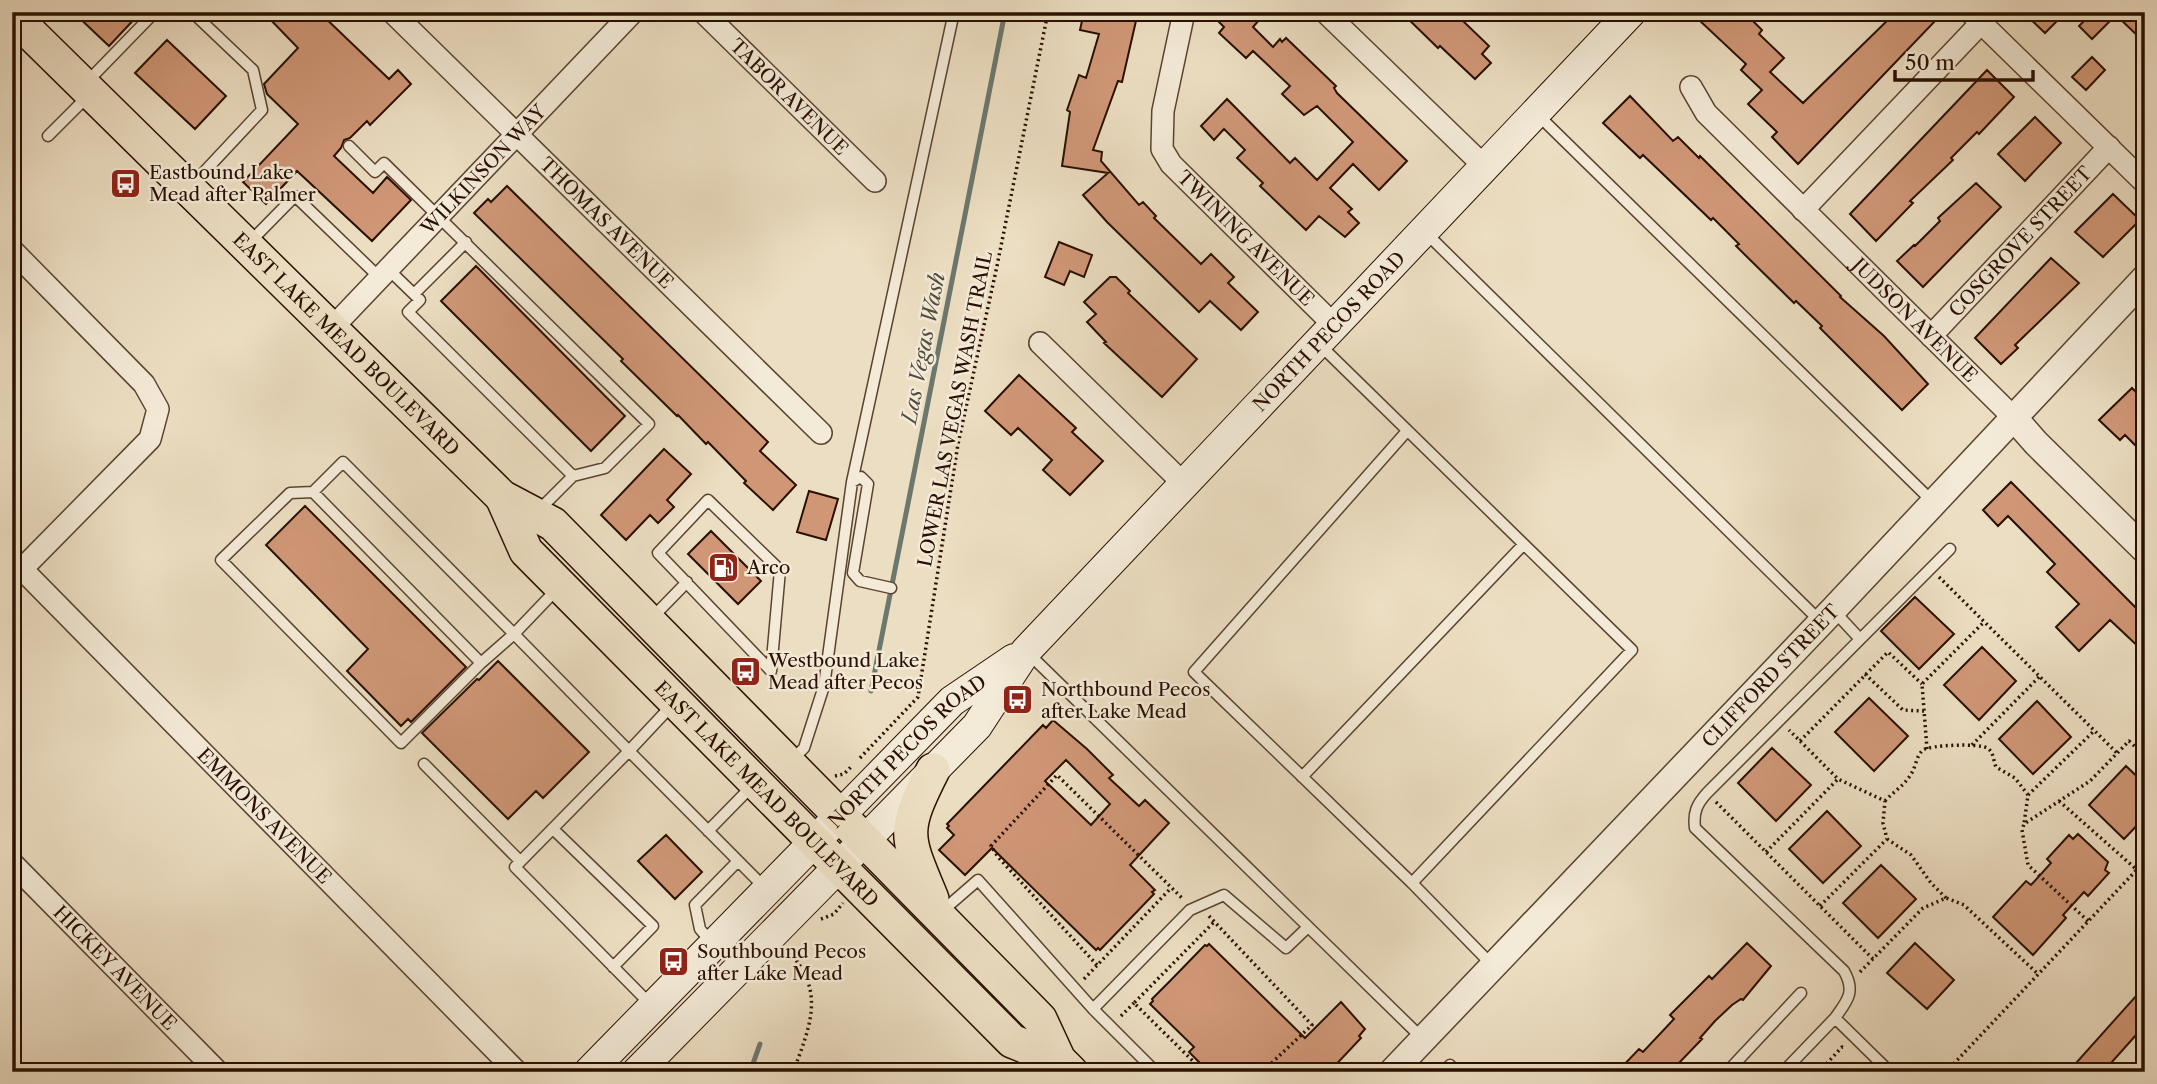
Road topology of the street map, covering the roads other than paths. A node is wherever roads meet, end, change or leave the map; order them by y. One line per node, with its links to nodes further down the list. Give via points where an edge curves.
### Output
1 (155, 12): 13 (lane)
2 (392, 12): 15 (street, THOMAS AVENUE)
3 (633, 12): 15 (street, WILKINSON WAY)
4 (703, 12): 20 (street, TABOR AVENUE)
5 (954, 12): 40 (lane)
6 (1184, 12): 33 (street, TWINING AVENUE, via 1163,111 1162,149)
7 (1325, 12): 19 (street)
8 (1631, 12): 14 (main road, NORTH PECOS ROAD)
9 (193, 13): 22 (lane, via 253,70 262,110)
10 (12, 15): 13 (main road, EAST LAKE MEAD BOULEVARD)
11 (1975, 18): 18 (street); 23 (street)
12 (1691, 87): 23 (street, JUDSON AVENUE, via 1706,113)
13 (89, 88): 16 (lane); 22 (main road, EAST LAKE MEAD BOULEVARD)
14 (1536, 113): 19 (main road, NORTH PECOS ROAD); 44 (lane)
15 (517, 134): 24 (street, WILKINSON WAY); 38 (street, THOMAS AVENUE)
16 (48, 136)
17 (349, 146): 24 (lane, via 376,172 384,163)
18 (2109, 147): 21 (street); 34 (street, COSGROVE STREET)
19 (1485, 167): 25 (main road, NORTH PECOS ROAD)
20 (875, 181)
21 (2145, 183)
22 (189, 188): 27 (main road, EAST LAKE MEAD BOULEVARD)
23 (1803, 210): 34 (street, JUDSON AVENUE)
24 (439, 216): 26 (lane); 29 (street, WILKINSON WAY)
25 (1424, 231): 33 (main road, NORTH PECOS ROAD); 53 (lane)
26 (466, 242): 31 (lane); 39 (lane, via 649,424 605,468)
27 (247, 245): 29 (lane, via 295,196); 32 (main road, EAST LAKE MEAD BOULEVARD)
28 (12, 250): 49 (street, via 144,384 158,409 150,439)
29 (384, 273): 31 (lane); 32 (street, WILKINSON WAY)
30 (2145, 278): 36 (street, CLIFFORD STREET)
31 (414, 294): 39 (lane, via 420,300 408,312)
32 (332, 328): 43 (main road, EAST LAKE MEAD BOULEVARD)
33 (1326, 334): 37 (lane); 41 (main road, NORTH PECOS ROAD)
34 (1931, 336): 36 (street, JUDSON AVENUE)
35 (1040, 343): 41 (street)
36 (2014, 418): 44 (street, CLIFFORD STREET); 48 (street, JUDSON AVENUE)
37 (1407, 431): 46 (lane); 64 (lane, via 1194,672)
38 (821, 433)
39 (573, 476): 45 (lane)
40 (852, 482): 52 (lane, via 861,477 868,484 853,573 860,581); 61 (lane, via 824,686 804,748)
41 (1184, 484): 57 (main road, NORTH PECOS ROAD)
42 (313, 492): 55 (lane, via 343,462); 58 (lane); 58 (lane, via 289,494 221,560 401,743)
43 (502, 497): 45 (main road, EAST LAKE MEAD BOULEVARD); 51 (main road, EAST LAKE MEAD BOULEVARD, via 526,551)
44 (1934, 503): 53 (street, CLIFFORD STREET)
45 (535, 514): 54 (main road, EAST LAKE MEAD BOULEVARD, via 553,523)
46 (1523, 545): 64 (lane); 75 (lane, via 1632,650)
47 (1950, 549): 56 (lane)
48 (2145, 550)
49 (17, 564): 89 (street, EMMONS AVENUE)
50 (687, 582): 50 (lane, via 743,641 771,671 780,570 708,500 659,553); 54 (lane)
51 (560, 586): 55 (lane); 59 (main road, EAST LAKE MEAD BOULEVARD)
52 (891, 588)
53 (1827, 616): 56 (lane); 80 (street, CLIFFORD STREET)
54 (649, 621): 61 (main road, EAST LAKE MEAD BOULEVARD)
55 (514, 635): 58 (lane); 60 (lane)
56 (1860, 639): 85 (lane, via 1707,793 1693,815 1695,828 1844,971 1850,982 1849,1000)
57 (1026, 651): 63 (main road, NORTH PECOS ROAD, via 977,726); 66 (main road, NORTH PECOS ROAD, via 952,701); 78 (lane)
58 (481, 663)
59 (676, 702): 60 (lane); 65 (main road, EAST LAKE MEAD BOULEVARD)
60 (629, 751): 67 (lane); 68 (lane)
61 (789, 763): 66 (main road, EAST LAKE MEAD BOULEVARD)
62 (424, 764): 71 (lane)
63 (933, 770): 70 (main road, NORTH PECOS ROAD); 77 (main road, via 913,812 910,837)
64 (1302, 776): 75 (lane)
65 (755, 782): 68 (lane); 69 (main road, EAST LAKE MEAD BOULEVARD)
66 (848, 806): 69 (main road, NORTH PECOS ROAD); 70 (main road, EAST LAKE MEAD BOULEVARD)
67 (553, 829): 71 (lane); 81 (lane, via 653,926)
68 (708, 831): 72 (lane)
69 (813, 840): 74 (main road, EAST LAKE MEAD BOULEVARD); 76 (main road, NORTH PECOS ROAD)
70 (864, 840): 74 (main road, NORTH PECOS ROAD); 77 (main road, EAST LAKE MEAD BOULEVARD)
71 (520, 861): 81 (lane, via 515,867)
72 (738, 861): 76 (lane); 79 (lane, via 695,905 700,929)
73 (12, 863): 88 (street, HICKEY AVENUE)
74 (848, 876): 87 (main road, EAST LAKE MEAD BOULEVARD, via 1012,1041); 91 (main road, NORTH PECOS ROAD)
75 (1412, 883): 80 (lane)
76 (766, 889): 79 (main road, NORTH PECOS ROAD)
77 (938, 915): 84 (lane, via 978,880); 87 (main road, EAST LAKE MEAD BOULEVARD, via 1040,1019)
78 (1308, 927): 84 (lane, via 1286,948 1224,895 1194,909); 86 (lane)
79 (713, 944): 83 (main road, NORTH PECOS ROAD)
80 (1493, 966): 86 (street, CLIFFORD STREET)
81 (613, 967): 83 (lane)
82 (1801, 993): 96 (lane)
83 (652, 1007): 90 (main road, NORTH PECOS ROAD)
84 (1093, 1009): 92 (lane)
85 (1835, 1018): 97 (lane); 98 (lane)
86 (1423, 1040): 93 (street, CLIFFORD STREET)
87 (1059, 1068)
88 (218, 1072)
89 (517, 1072)
90 (589, 1072)
91 (637, 1072)
92 (1156, 1072)
93 (1392, 1072)
94 (1443, 1072): 95 (lane, via 1450,1065)
95 (1457, 1072)
96 (1727, 1072)
97 (1783, 1072)
98 (1890, 1072)

